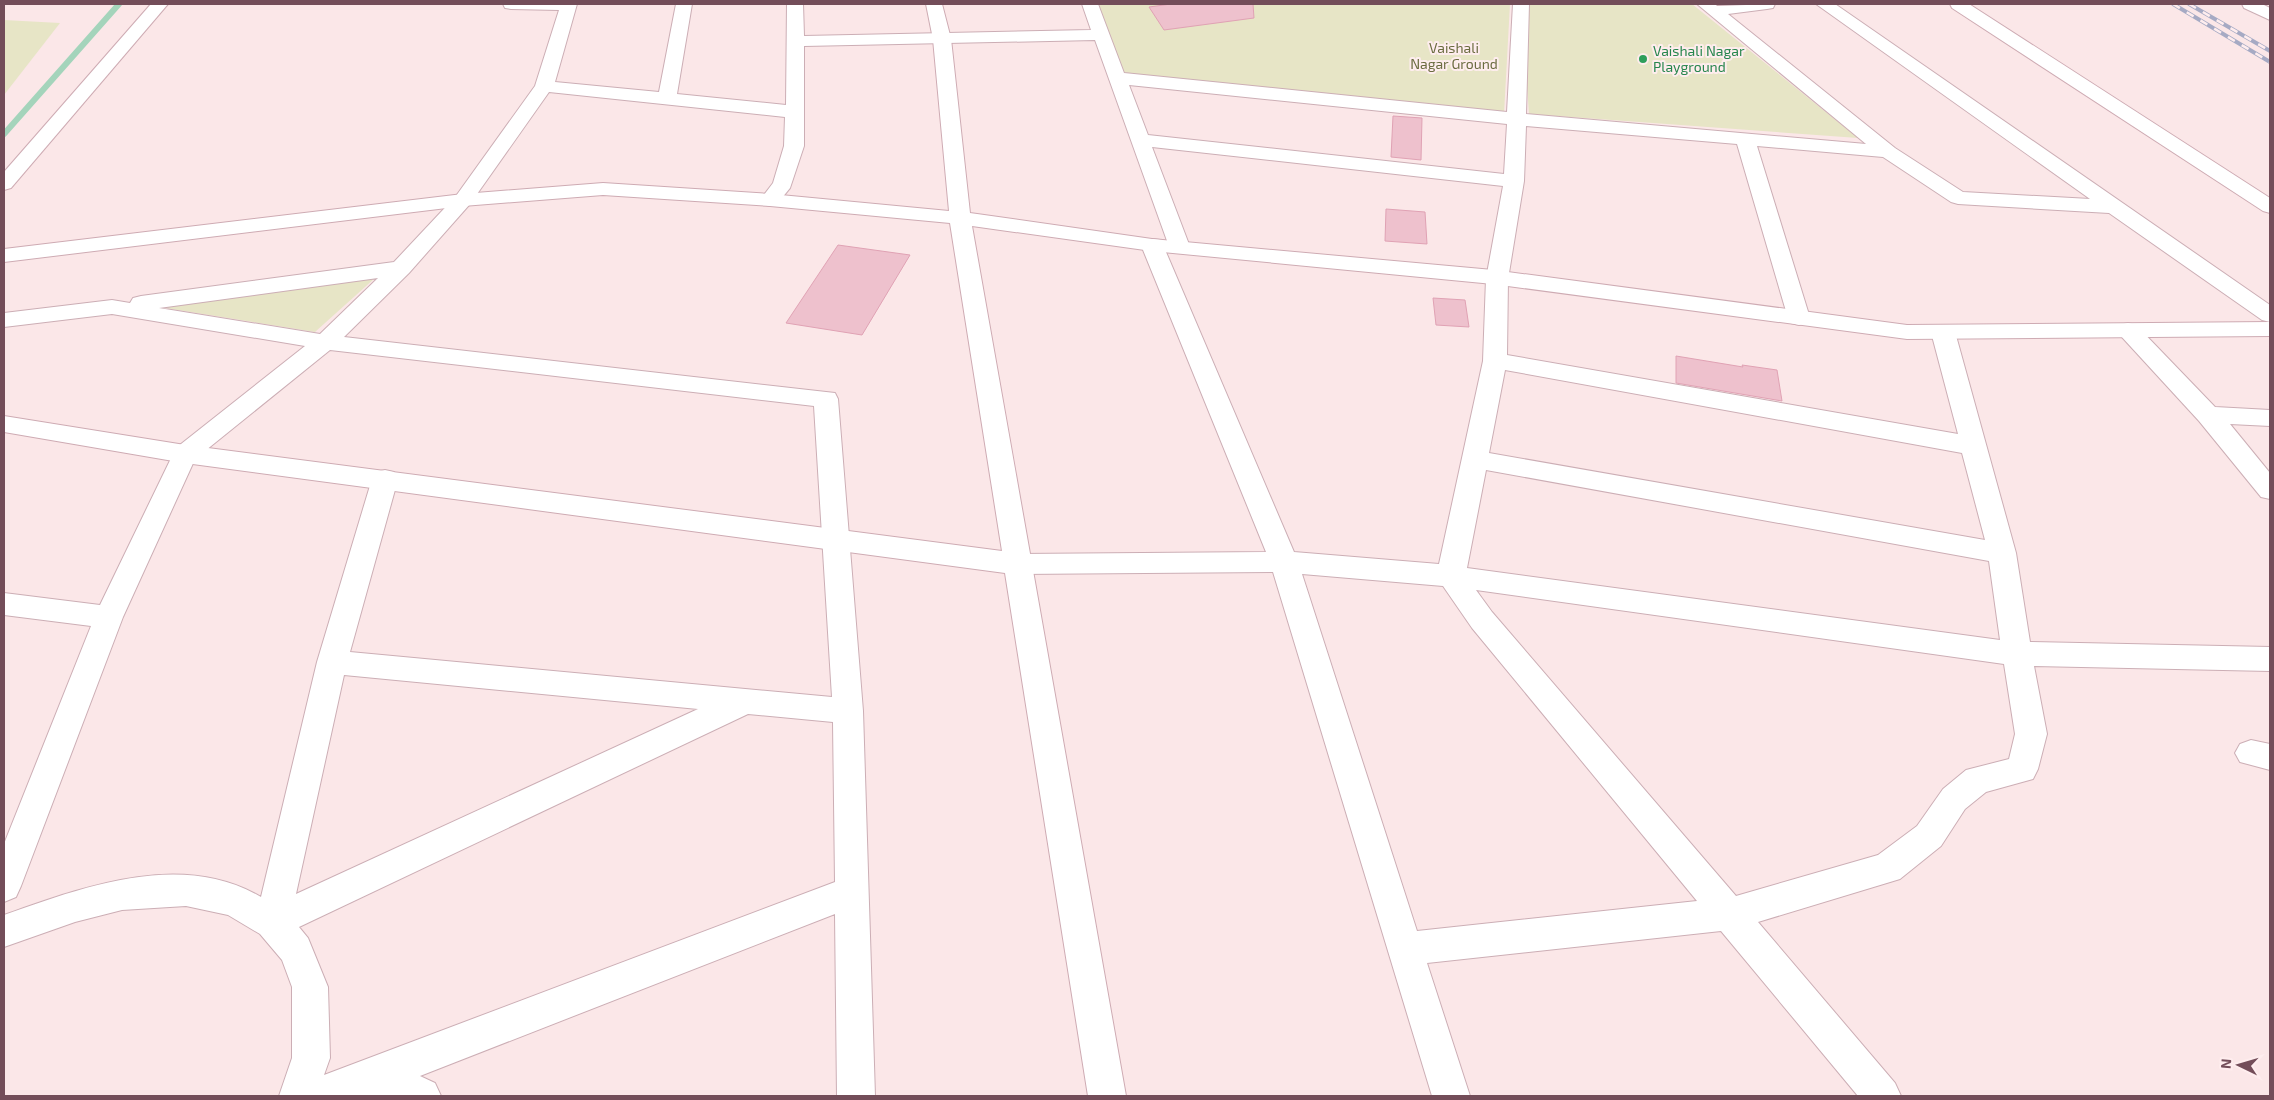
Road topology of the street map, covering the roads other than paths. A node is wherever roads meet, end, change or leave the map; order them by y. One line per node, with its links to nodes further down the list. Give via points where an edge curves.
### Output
1 (160, 4): 27 (street)
2 (511, 4): 3 (street)
3 (569, 4): 19 (street)
4 (684, 4): 20 (street)
5 (795, 4): 17 (street)
6 (934, 4): 16 (street)
7 (1090, 4): 15 (street)
8 (1521, 4): 22 (street)
9 (1767, 4): 13 (street)
10 (1824, 4): 30 (street)
11 (1958, 4): 31 (street)
12 (2250, 4): 14 (street)
13 (1710, 8): 25 (street)
14 (2270, 15)
15 (1102, 36): 16 (street); 18 (street)
16 (942, 39): 17 (street); 32 (street)
17 (795, 41): 21 (street)
18 (1118, 78): 22 (street); 24 (street)
19 (544, 86): 20 (street); 28 (street)
20 (667, 99): 21 (street)
21 (795, 112): 29 (street, via 794,146 783,184)
22 (1517, 119): 23 (street); 26 (street)
23 (1745, 139): 25 (street); 40 (street)
24 (1140, 140): 26 (street); 34 (street)
25 (1888, 152): 30 (street, via 1958,198)
26 (1514, 181): 37 (street)
27 (4, 184)
28 (463, 200): 29 (street, via 603,189); 35 (street); 36 (street)
29 (770, 200): 32 (street)
30 (2114, 207): 39 (street)
31 (2270, 207)
32 (960, 218): 33 (street); 58 (street)
33 (1152, 245): 34 (street); 57 (street)
34 (1179, 247): 37 (street)
35 (4, 256)
36 (401, 268): 38 (street); 45 (street)
37 (1497, 279): 40 (street); 46 (street)
38 (112, 307): 41 (street); 45 (street)
39 (2270, 316)
40 (1799, 318): 44 (street, via 1907,332)
41 (4, 320)
42 (2270, 328): 43 (street)
43 (2128, 330): 44 (street); 47 (street)
44 (1943, 332): 50 (street)
45 (325, 342): 51 (street); 55 (street, via 826,399)
46 (1495, 361): 50 (street); 52 (street)
47 (2208, 415): 48 (street); 54 (street)
48 (2270, 418)
49 (4, 424): 51 (street)
50 (1974, 446): 56 (street)
51 (185, 454): 53 (street); 61 (street)
52 (1475, 460): 56 (street); 59 (street)
53 (385, 479): 55 (street); 64 (street)
54 (2270, 490)
55 (834, 540): 58 (street); 66 (street)
56 (2002, 553): 62 (street)
57 (1284, 562): 58 (street); 59 (street); 72 (street)
58 (1019, 564): 78 (street)
59 (1451, 576): 62 (street); 69 (street, via 1482,620)
60 (4, 604): 61 (street)
61 (109, 617): 67 (street)
62 (2017, 654): 63 (street); 69 (street, via 2031,734 2022,769 1977,780 1954,799 1929,836 1888,868)
63 (2270, 659)
64 (332, 662): 65 (street); 70 (street)
65 (746, 701): 66 (street); 70 (street)
66 (848, 711): 68 (street)
67 (4, 886)
68 (852, 890): 73 (street); 77 (street)
69 (1729, 914): 72 (street); 80 (street)
70 (272, 922): 71 (street, via 235,900 186,890 122,894 75,906); 74 (street, via 296,950 310,987 310,1058)
71 (4, 932)
72 (1405, 949): 79 (street)
73 (373, 1076): 75 (street); 76 (street)
74 (298, 1096)
75 (320, 1096)
76 (422, 1096)
77 (856, 1096)
78 (1107, 1096)
79 (1451, 1096)
80 (1882, 1096)

